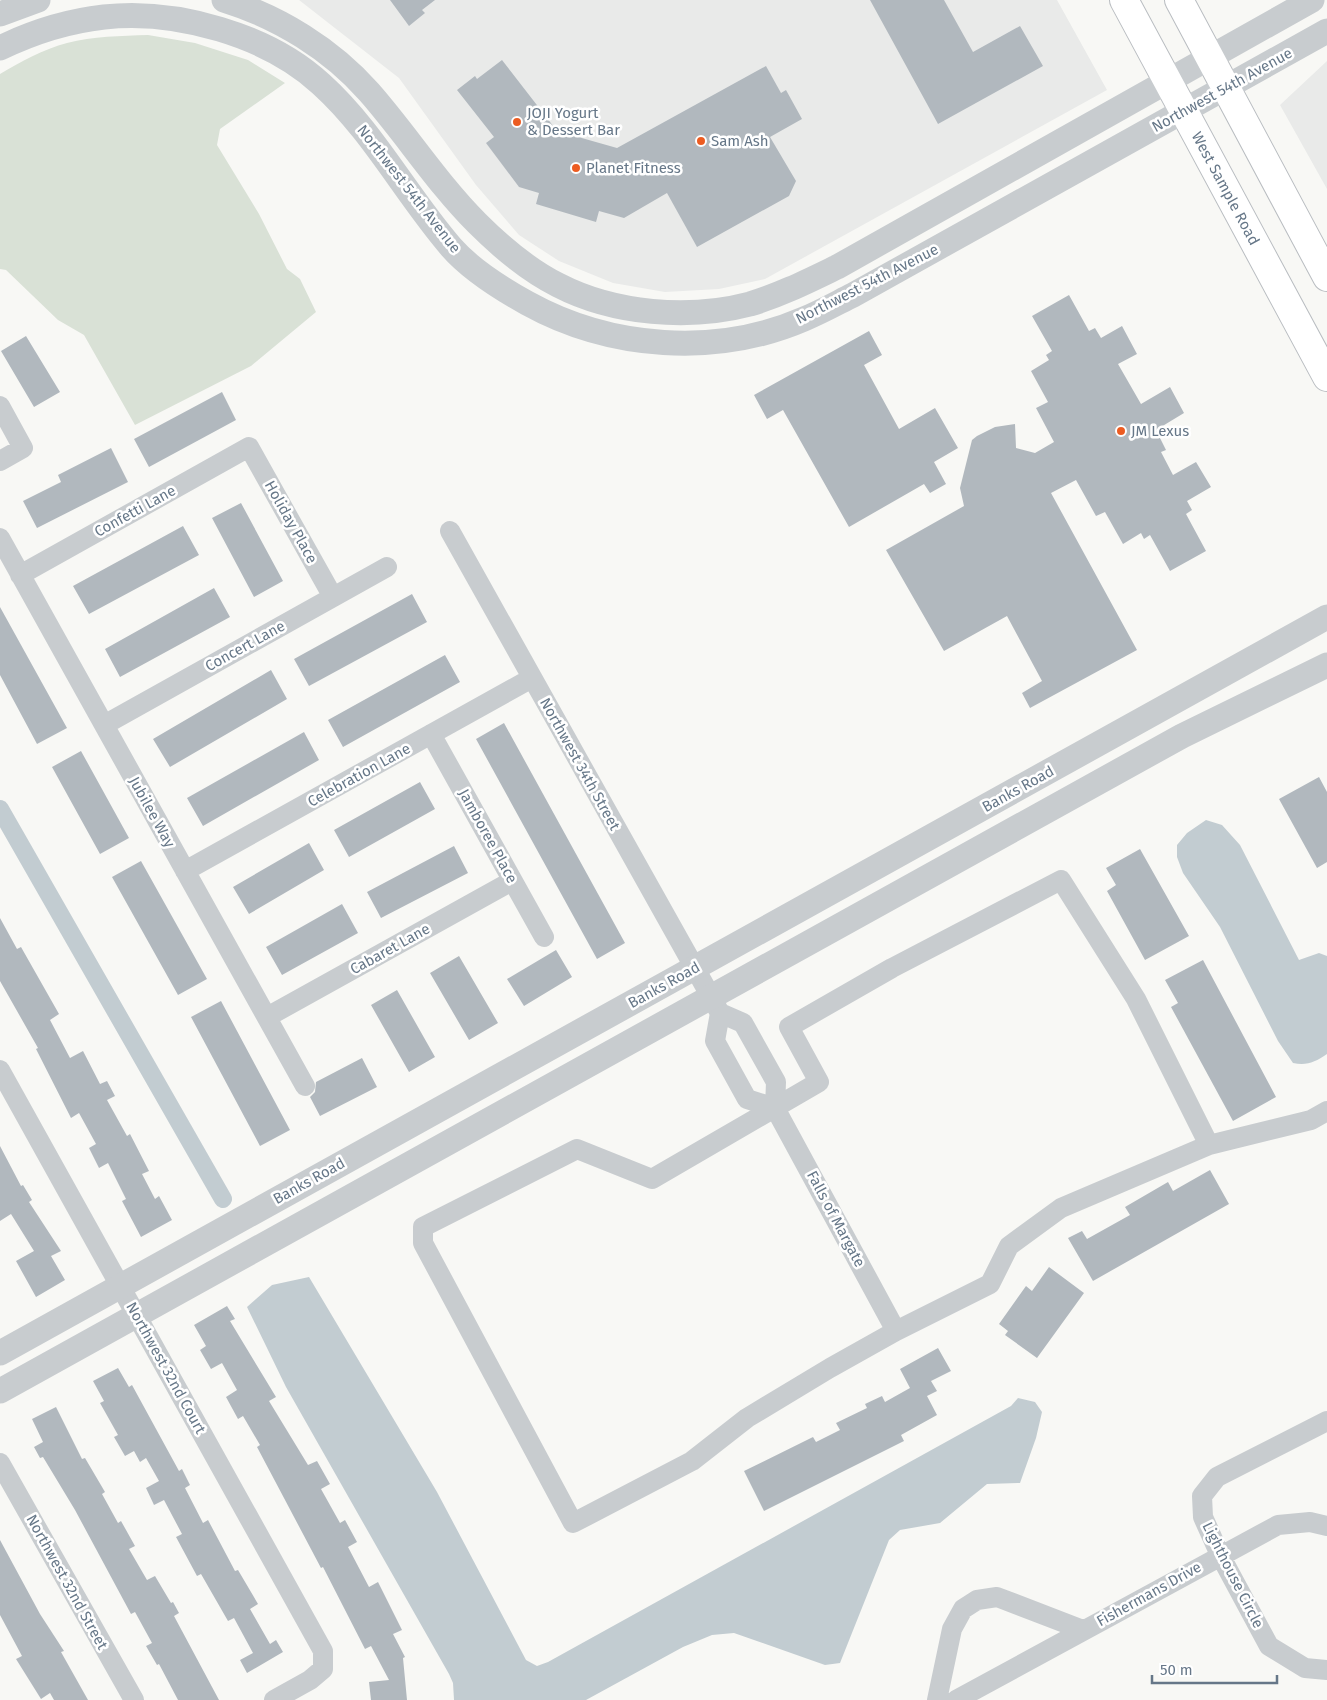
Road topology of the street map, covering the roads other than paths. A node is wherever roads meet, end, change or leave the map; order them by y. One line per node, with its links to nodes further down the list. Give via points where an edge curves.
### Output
1 (38, 0): 6 (street)
2 (224, 0): 10 (street, Northwest 54th Avenue, via 250,9 299,34 342,65 369,91 476,223 516,259 558,285 585,296 650,311 704,312 748,304 790,290)
3 (1124, 0): 10 (main road, West Sample Road)
4 (1178, 0): 9 (main road)
5 (1312, 0): 9 (street, Northwest 54th Avenue)
6 (1, 13): 8 (street)
7 (1327, 31): 11 (street, Northwest 54th Avenue)
8 (8, 44): 12 (street, Northwest 54th Avenue, via 72,22 137,16 202,26 266,47 292,60 321,84 352,117 452,249 498,286 546,313 582,327 644,342 707,342 760,333 803,320)
9 (1210, 57): 10 (street, Northwest 54th Avenue); 11 (main road)
10 (1168, 82): 12 (main road, West Sample Road)
11 (1226, 87): 12 (street, Northwest 54th Avenue); 13 (main road)
12 (1184, 112): 14 (main road, West Sample Road)
13 (1327, 276)
14 (1327, 377)
15 (0, 406): 17 (street, via 23,448)
16 (249, 447): 21 (street, Confetti Lane); 22 (street, Holiday Place)
17 (0, 461)
18 (450, 532): 25 (street, Northwest 34th Street)
19 (0, 538): 21 (street, Jubilee Way)
20 (386, 567): 22 (street, Concert Lane)
21 (20, 575): 26 (street, Jubilee Way)
22 (333, 597): 26 (street, Concert Lane)
23 (1327, 617): 31 (street, Banks Road)
24 (1327, 665): 32 (street, via 1182,736)
25 (532, 678): 27 (street, Celebration Lane); 31 (street, Northwest 34th Street)
26 (104, 725): 28 (street, Jubilee Way)
27 (431, 734): 28 (street, Celebration Lane); 29 (street, Jamboree Place)
28 (185, 871): 33 (street, Jubilee Way)
29 (512, 880): 30 (street, Jamboree Place); 33 (street, Cabaret Lane)
30 (544, 938)
31 (696, 968): 32 (street, Northwest 34th Street); 39 (street, Banks Road)
32 (716, 1005): 36 (street, via 743,1023 776,1082); 36 (street, via 715,1041 747,1099); 40 (street)
33 (267, 1017): 35 (street, Jubilee Way)
34 (0, 1070): 39 (street, Northwest 32nd Court)
35 (305, 1086)
36 (775, 1108): 38 (street, via 819,1082 789,1027 892,968 1061,880 1136,999); 41 (street, Falls of Margate); 41 (street, via 652,1179 577,1148 423,1227 423,1243 573,1523 692,1460 747,1418)
37 (1327, 1111): 38 (street, via 1311,1120)
38 (1209, 1145): 41 (street, via 1061,1208 1009,1246 990,1284)
39 (120, 1285): 40 (street, Northwest 32nd Court); 42 (street, Banks Road)
40 (137, 1315): 43 (street); 51 (street, Northwest 32nd Court, via 322,1651 323,1669)
41 (896, 1331)
42 (0, 1353)
43 (0, 1391)
44 (1327, 1421): 47 (street, Lighthouse Circle, via 1217,1477 1202,1496 1203,1516)
45 (0, 1463): 50 (street, Northwest 32nd Street)
46 (1327, 1526): 47 (street, Fishermans Drive, via 1310,1522 1278,1525)
47 (1220, 1555): 48 (street, Fishermans Drive); 49 (street, Lighthouse Circle, via 1269,1646 1305,1668)
48 (1083, 1630): 52 (street, Fishermans Drive, via 997,1597 977,1600 964,1609 952,1629); 53 (street, Fishermans Drive)
49 (1327, 1670)
50 (134, 1700)
51 (274, 1700)
52 (937, 1700)
53 (956, 1700)

